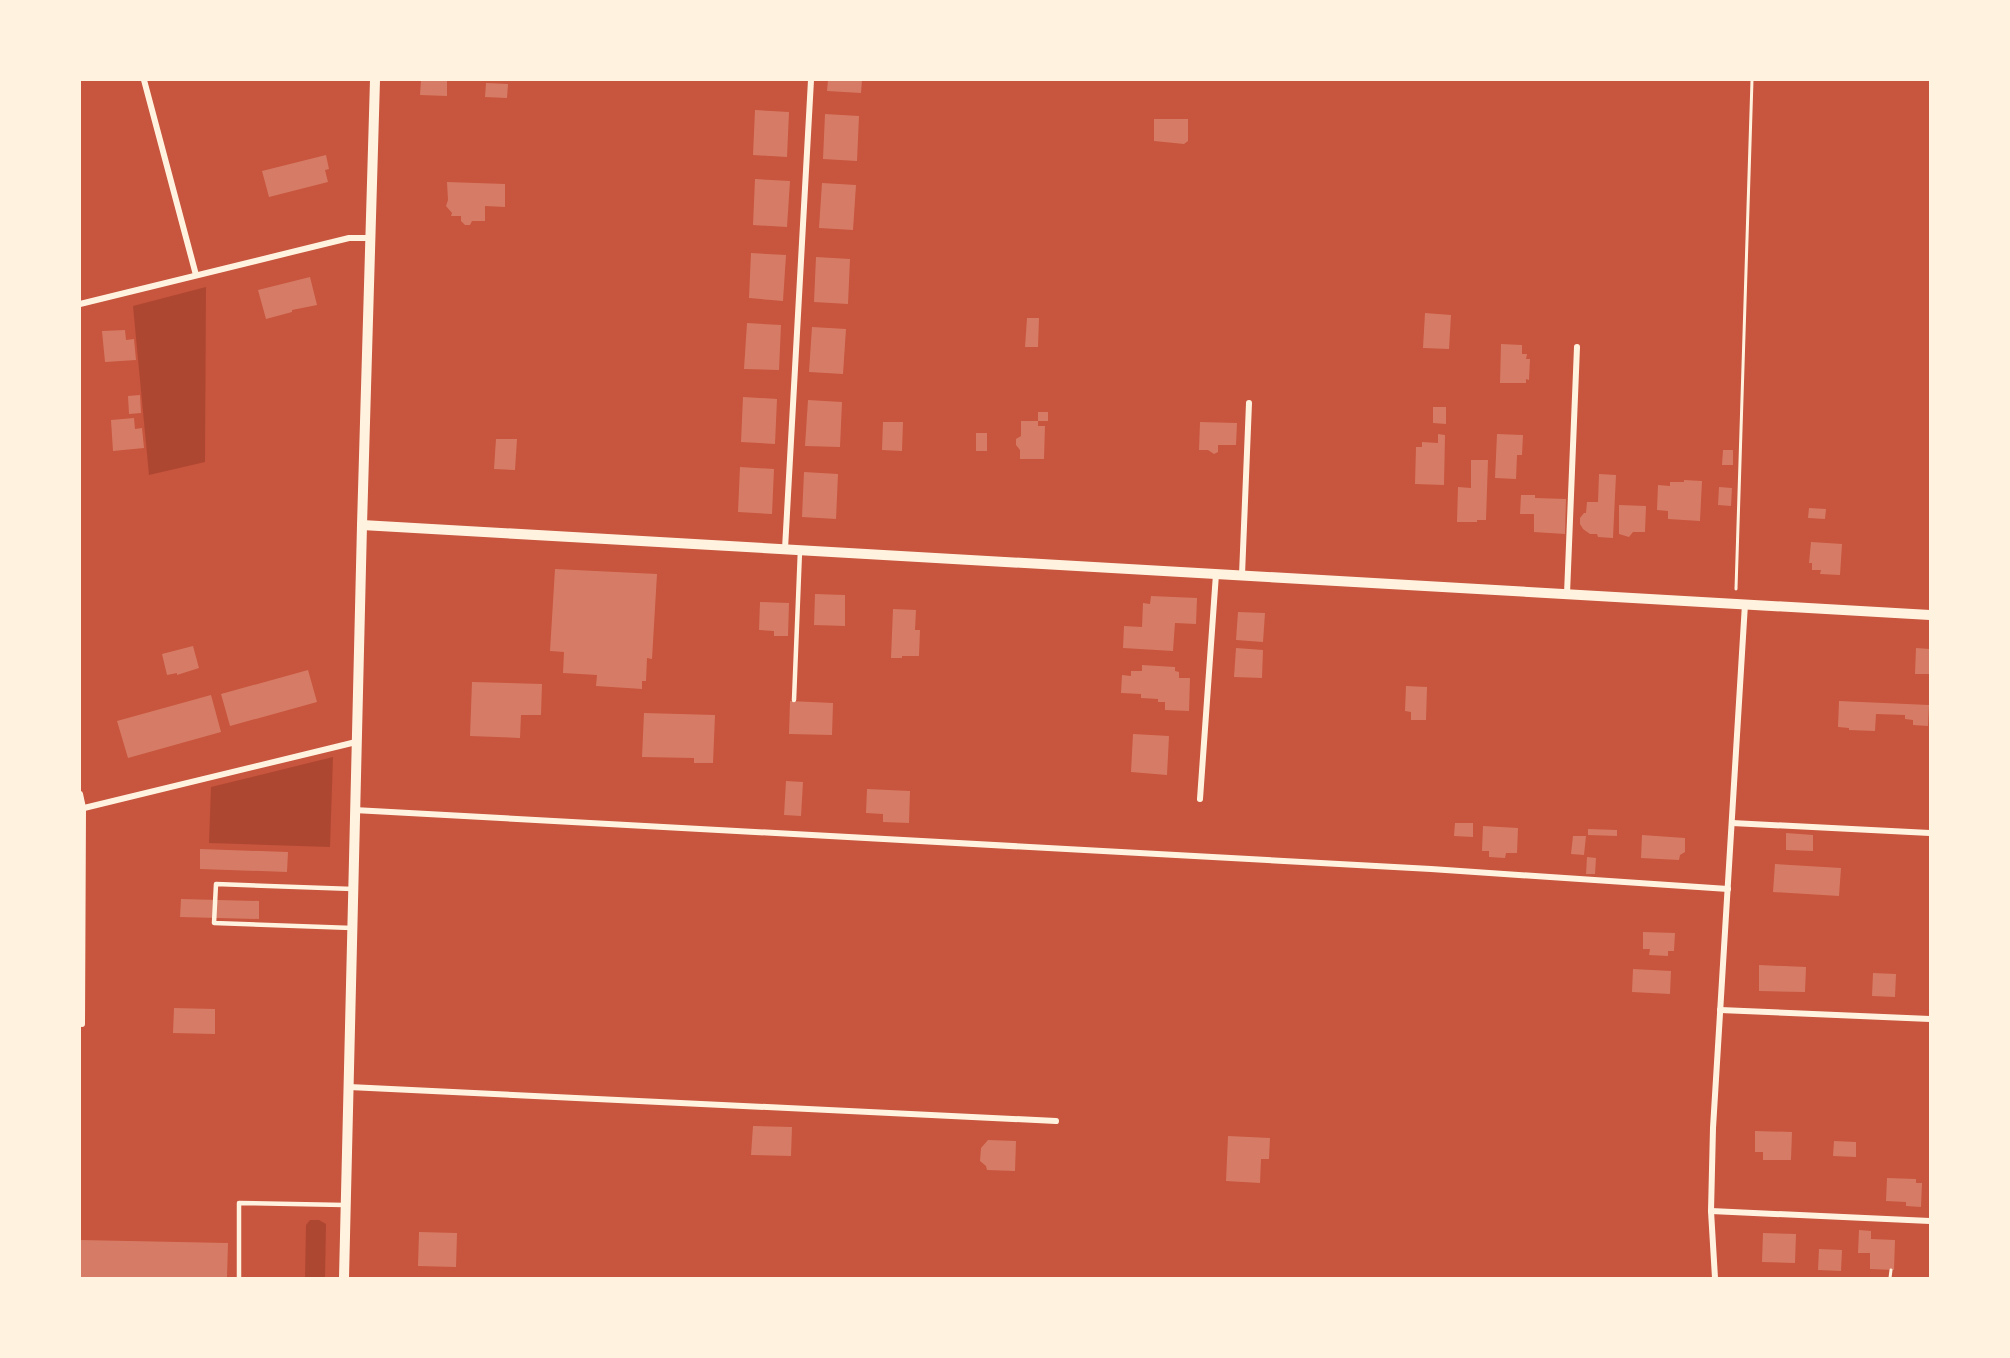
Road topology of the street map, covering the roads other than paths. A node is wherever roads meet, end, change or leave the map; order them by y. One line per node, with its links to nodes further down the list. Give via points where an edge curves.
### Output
1 (144, 80): 5 (street)
2 (375, 80): 4 (street)
3 (811, 80): 10 (street)
4 (370, 238): 5 (street, via 348,238); 9 (street)
5 (196, 275): 6 (street)
6 (80, 304)
7 (1578, 347): 14 (street)
8 (1249, 403): 13 (street)
9 (362, 525): 10 (street); 18 (street)
10 (785, 549): 11 (street)
11 (800, 550): 12 (street); 17 (lane)
12 (1216, 574): 13 (street); 20 (street)
13 (1242, 575): 14 (street)
14 (1567, 594): 15 (street)
15 (1740, 603): 16 (street); 23 (street)
16 (1930, 615)
17 (794, 700)
18 (356, 742): 21 (street); 22 (street)
19 (80, 794): 21 (street)
20 (1200, 799)
21 (81, 808): 30 (street)
22 (354, 810): 25 (street); 26 (street, via 1431,868)
23 (1732, 823): 24 (street); 26 (street)
24 (1930, 833)
25 (353, 889): 27 (street); 27 (lane, via 216,884 214,923)
26 (1728, 889): 28 (street)
27 (352, 928): 31 (street)
28 (1720, 1011): 29 (street); 34 (street)
29 (1930, 1018)
30 (82, 1024)
31 (349, 1087): 32 (street); 33 (street)
32 (1056, 1121)
33 (346, 1205): 36 (lane, via 240,1203); 37 (street)
34 (1711, 1211): 35 (street); 38 (street)
35 (1930, 1221)
36 (239, 1278)
37 (344, 1278)
38 (1714, 1278)

